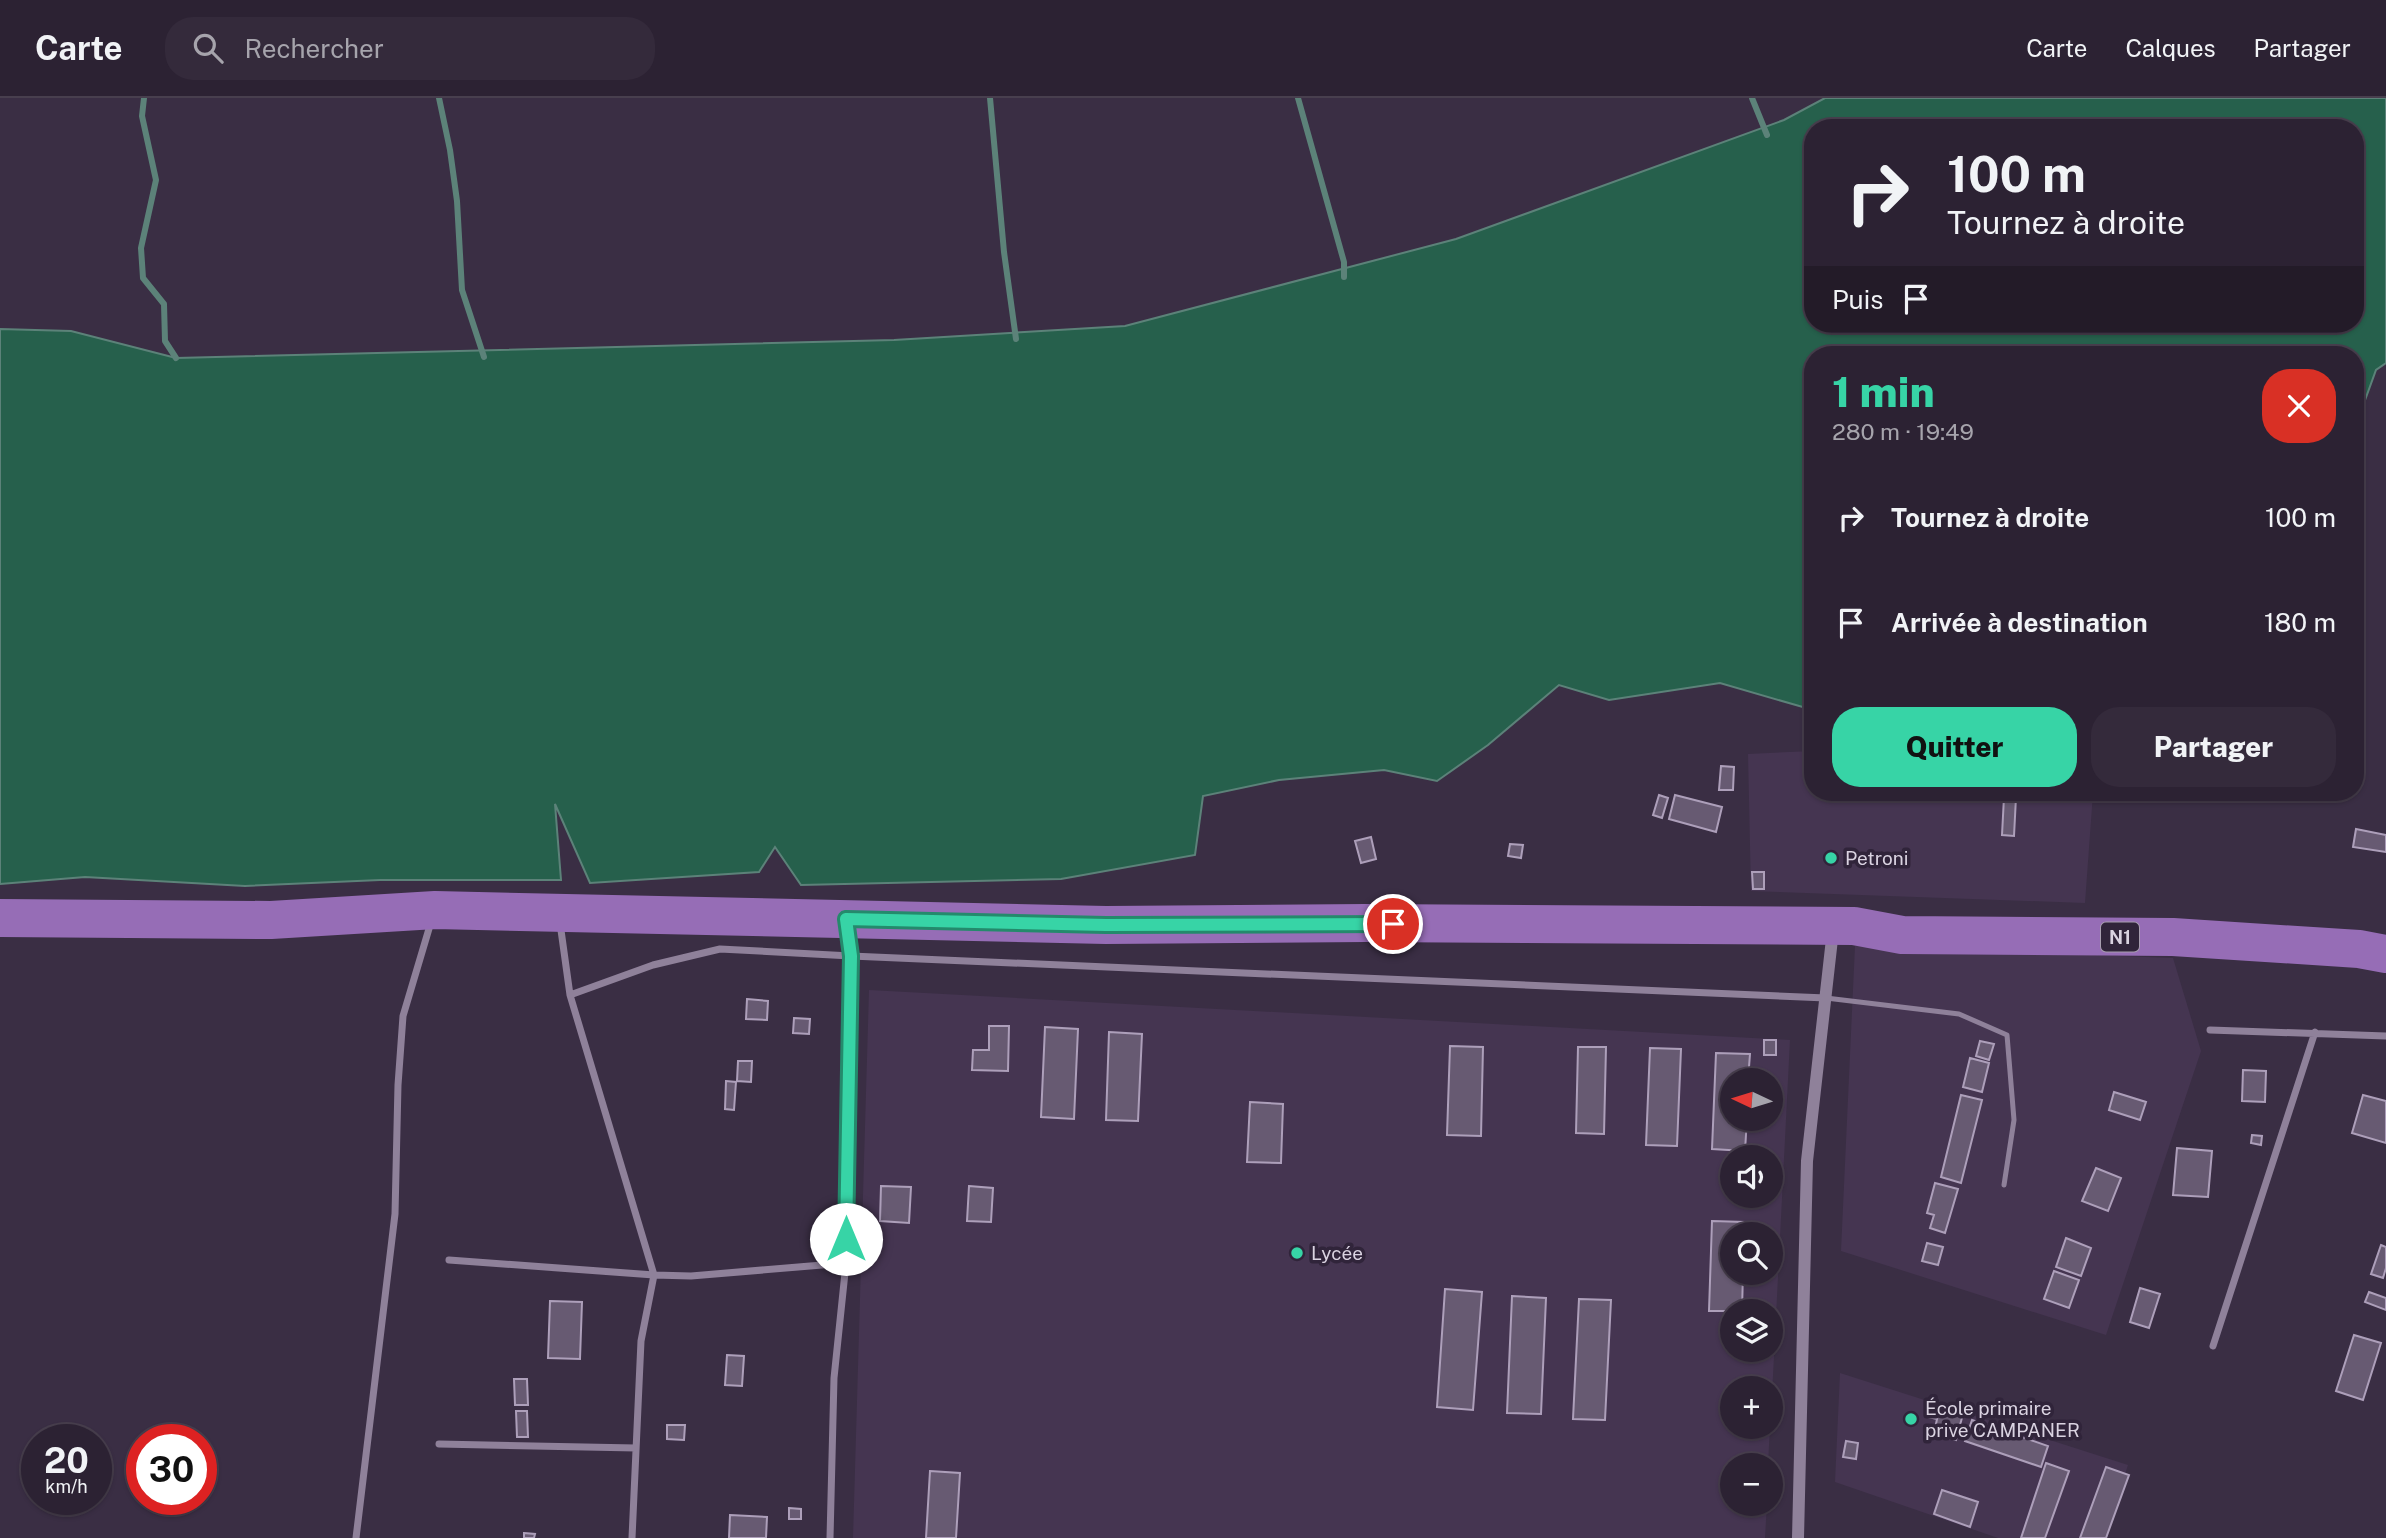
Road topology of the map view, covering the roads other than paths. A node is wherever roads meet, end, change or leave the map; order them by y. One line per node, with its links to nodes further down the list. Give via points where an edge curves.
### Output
1 (435, 910): 2 (highway, N1); 3 (highway, N1, via 271,920); 21 (street, via 403,1016 396,1214)
2 (558, 913): 4 (highway, N1); 9 (street)
3 (0, 918)
4 (846, 919): 5 (highway, N1, via 1106,925); 8 (street)
5 (1843, 926): 6 (highway, N1, via 1894,917 2175,917); 7 (highway, N1, via 1902,935 2173,937); 10 (street)
6 (2386, 931)
7 (2386, 954)
8 (851, 956): 9 (street, via 720,949 653,965); 10 (street); 16 (street)
9 (570, 995): 17 (street)
10 (1826, 998): 14 (lane, via 1959,1014 2007,1035 2014,1121); 24 (street, via 1807,1161)
11 (2210, 1030): 12 (street)
12 (2315, 1032): 13 (street); 18 (street)
13 (2386, 1036)
14 (2004, 1185)
15 (449, 1260): 17 (street)
16 (846, 1263): 17 (street); 23 (street, via 834,1378)
17 (654, 1275): 20 (street, via 641,1341)
18 (2213, 1346)
19 (439, 1444): 20 (street)
20 (636, 1448): 22 (street)
21 (356, 1538)
22 (632, 1538)
23 (830, 1538)
24 (1798, 1538)

